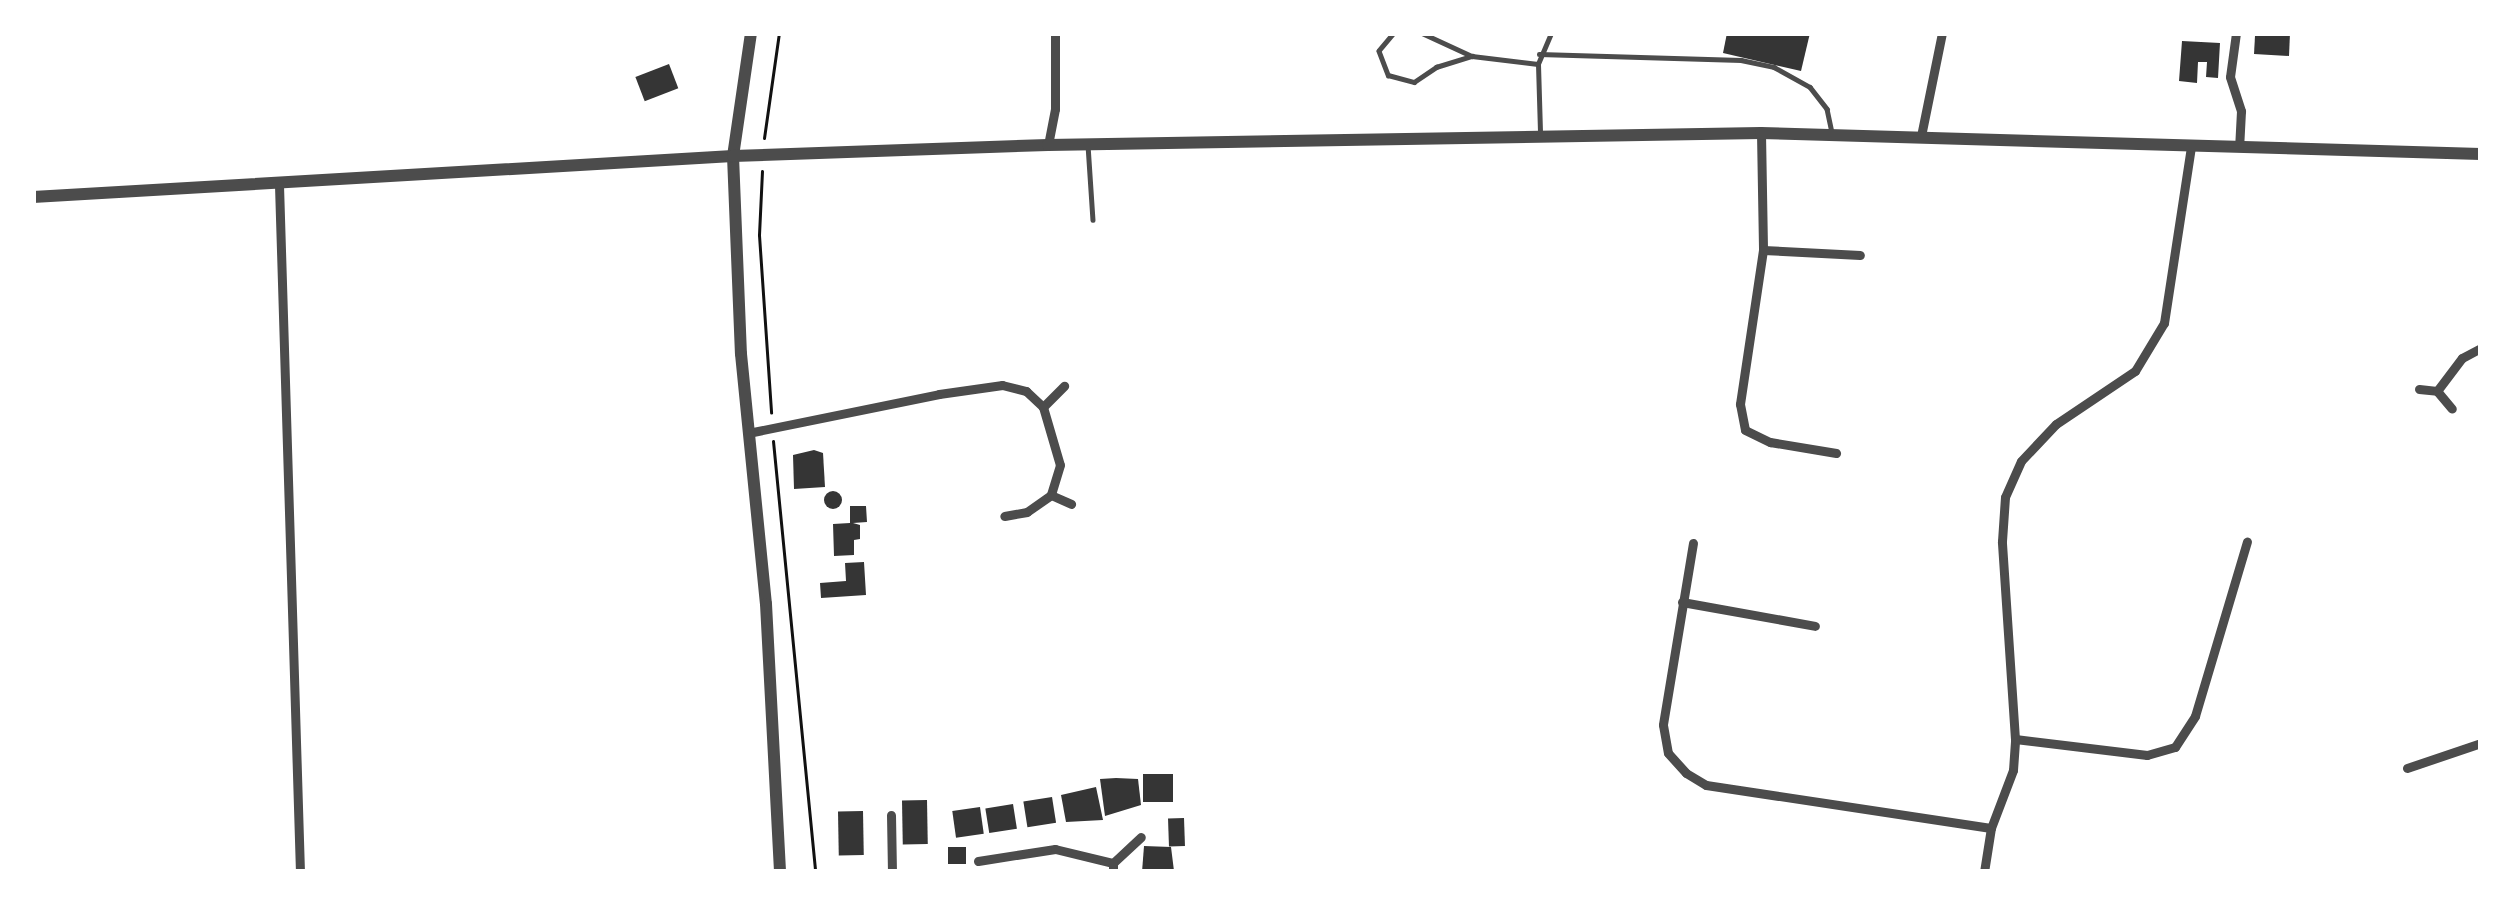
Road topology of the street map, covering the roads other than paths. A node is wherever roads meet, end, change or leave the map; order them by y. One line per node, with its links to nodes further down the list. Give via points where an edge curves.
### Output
1 (752, 33): 20 (street)
2 (1055, 33): 15 (street)
3 (1394, 33): 9 (lane, via 1379,51 1388,75 1414,82)
4 (1421, 33): 9 (lane)
5 (1551, 33): 8 (lane)
6 (1942, 33): 13 (street)
7 (2236, 33): 18 (street, via 2230,77 2241,110)
8 (1539, 54): 10 (lane); 12 (lane, via 1774,67 1810,87 1827,109)
9 (1472, 56): 10 (lane)
10 (1538, 64): 14 (lane)
11 (1761, 133): 12 (street); 14 (street); 24 (street)
12 (1833, 136): 13 (street)
13 (1921, 136): 17 (street)
14 (1541, 138): 16 (street)
15 (1048, 145): 16 (street); 20 (street)
16 (1088, 145): 23 (lane)
17 (2191, 146): 18 (street); 41 (street, via 2164,322 2135,371 2056,424 2021,461 2005,497)
18 (2239, 147): 19 (street)
19 (2481, 154)
20 (733, 156): 21 (street); 32 (street)
21 (279, 185): 22 (street); 49 (street)
22 (33, 196)
23 (1093, 220)
24 (1763, 250): 25 (street); 33 (street, via 1740,404 1744,430)
25 (1860, 255)
26 (2481, 349): 29 (street, via 2462,358)
27 (1064, 386): 30 (street)
28 (2419, 388): 29 (street)
29 (2438, 391): 31 (street)
30 (1043, 407): 32 (street, via 1026,391 1002,386); 34 (street, via 1060,464)
31 (2452, 410)
32 (748, 433): 50 (street)
33 (1836, 453)
34 (1051, 495): 35 (street); 36 (street)
35 (1072, 505)
36 (1004, 517)
37 (2247, 542): 41 (street, via 2195,716 2175,747 2147,755)
38 (1693, 543): 39 (street)
39 (1682, 602): 40 (street); 45 (street, via 1663,725 1668,753 1686,773 1706,785)
40 (1815, 626)
41 (2015, 740): 45 (street, via 2013,770)
42 (2481, 743): 43 (street)
43 (2407, 768)
44 (890, 815): 51 (street)
45 (1990, 828): 52 (street)
46 (1142, 837): 48 (street)
47 (978, 861): 48 (street, via 1055,849)
48 (1113, 868)
49 (300, 872)
50 (779, 872)
51 (892, 872)
52 (1984, 872)

